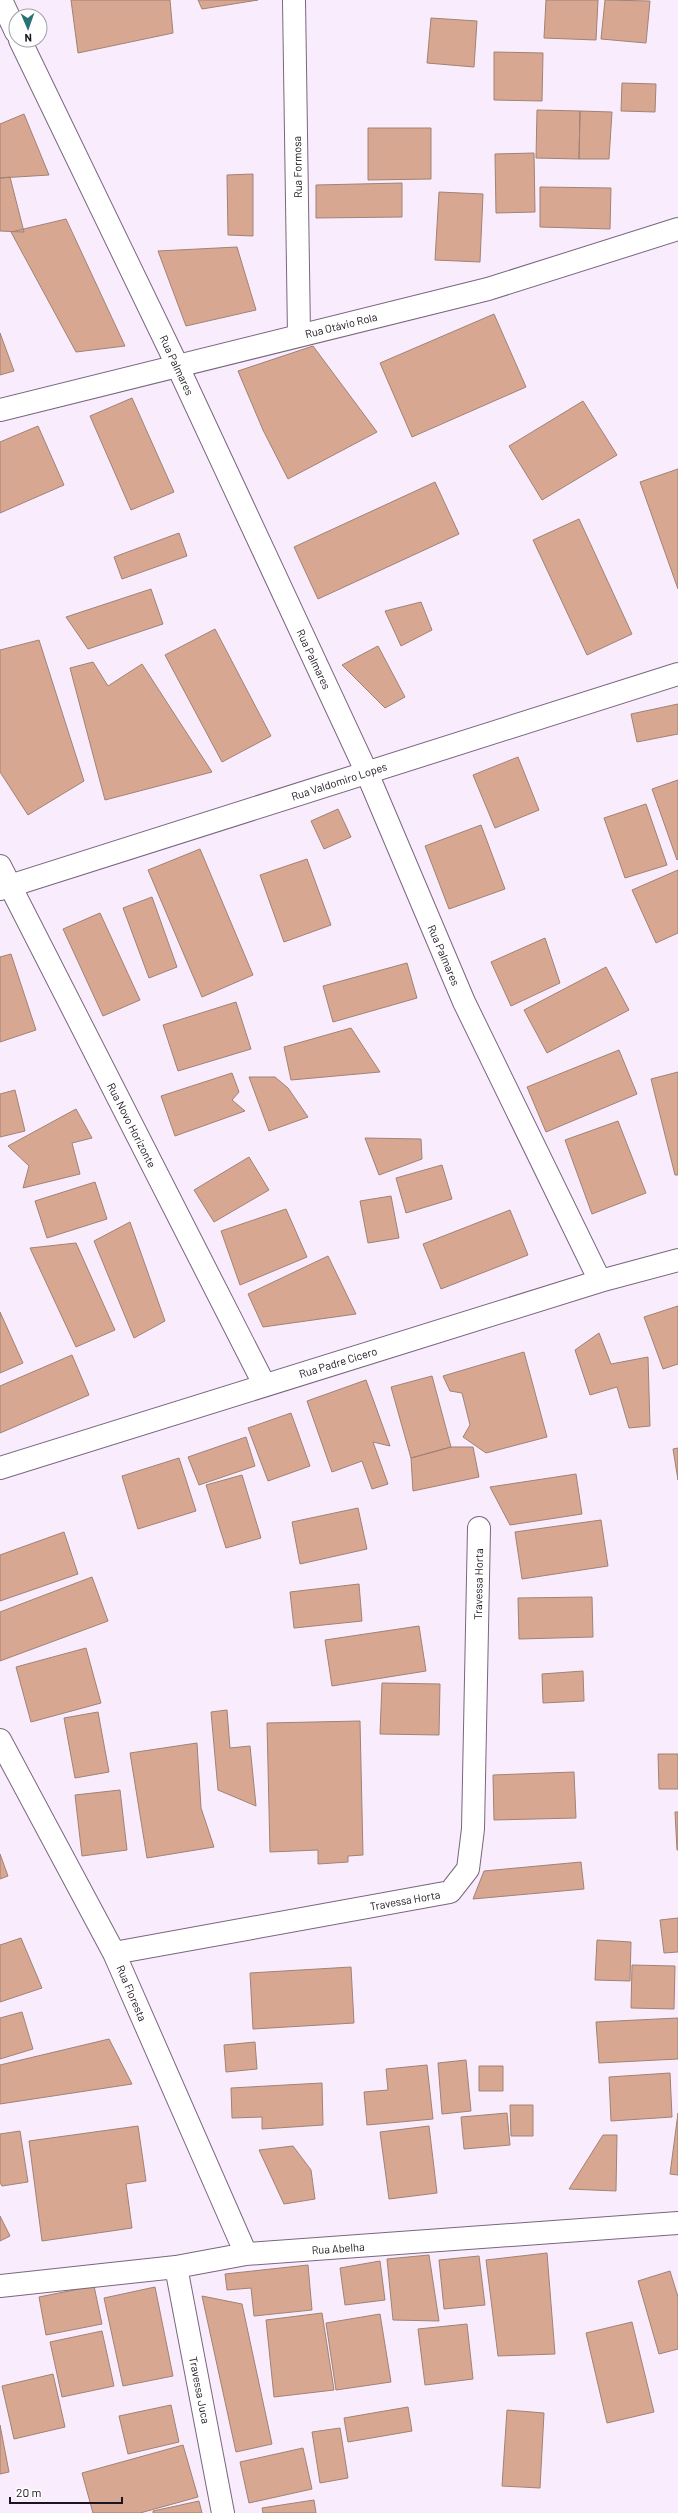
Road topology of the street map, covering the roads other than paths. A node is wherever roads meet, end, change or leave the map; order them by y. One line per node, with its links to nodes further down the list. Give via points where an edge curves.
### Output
1 (1, 0): 3 (street)
2 (294, 0): 6 (street, Rua Formosa)
3 (8, 15)
4 (24, 48): 7 (street, Rua Palmares)
5 (678, 229): 6 (street, Rua Otávio Rola, via 488,289)
6 (299, 335): 7 (street, Rua Otávio Rola)
7 (178, 367): 8 (street, Rua Otávio Rola); 10 (street, Rua Palmares)
8 (0, 410)
9 (678, 674): 10 (street, Rua Valdomiro Lopes)
10 (367, 772): 12 (street, Rua Valdomiro Lopes); 14 (street, Rua Palmares, via 464,1002)
11 (0, 866): 12 (street, Rua Novo Horizonte)
12 (5, 887): 15 (street, Rua Novo Horizonte)
13 (678, 1260): 14 (street, Rua Padre Cícero)
14 (600, 1281): 15 (street, Rua Padre Cícero)
15 (264, 1384): 16 (street, Rua Padre Cícero)
16 (0, 1468)
17 (479, 1528): 19 (street, Travessa Horta, via 473,1829 468,1869 450,1892)
18 (0, 1740): 19 (street, Rua Floresta)
19 (114, 1953): 21 (street, Rua Floresta)
20 (678, 2223): 21 (street, Rua Abelha)
21 (246, 2254): 22 (street, Rua Abelha)
22 (176, 2267): 23 (street, Rua Abelha); 24 (street, Travessa Juca)
23 (0, 2286)
24 (223, 2513)

